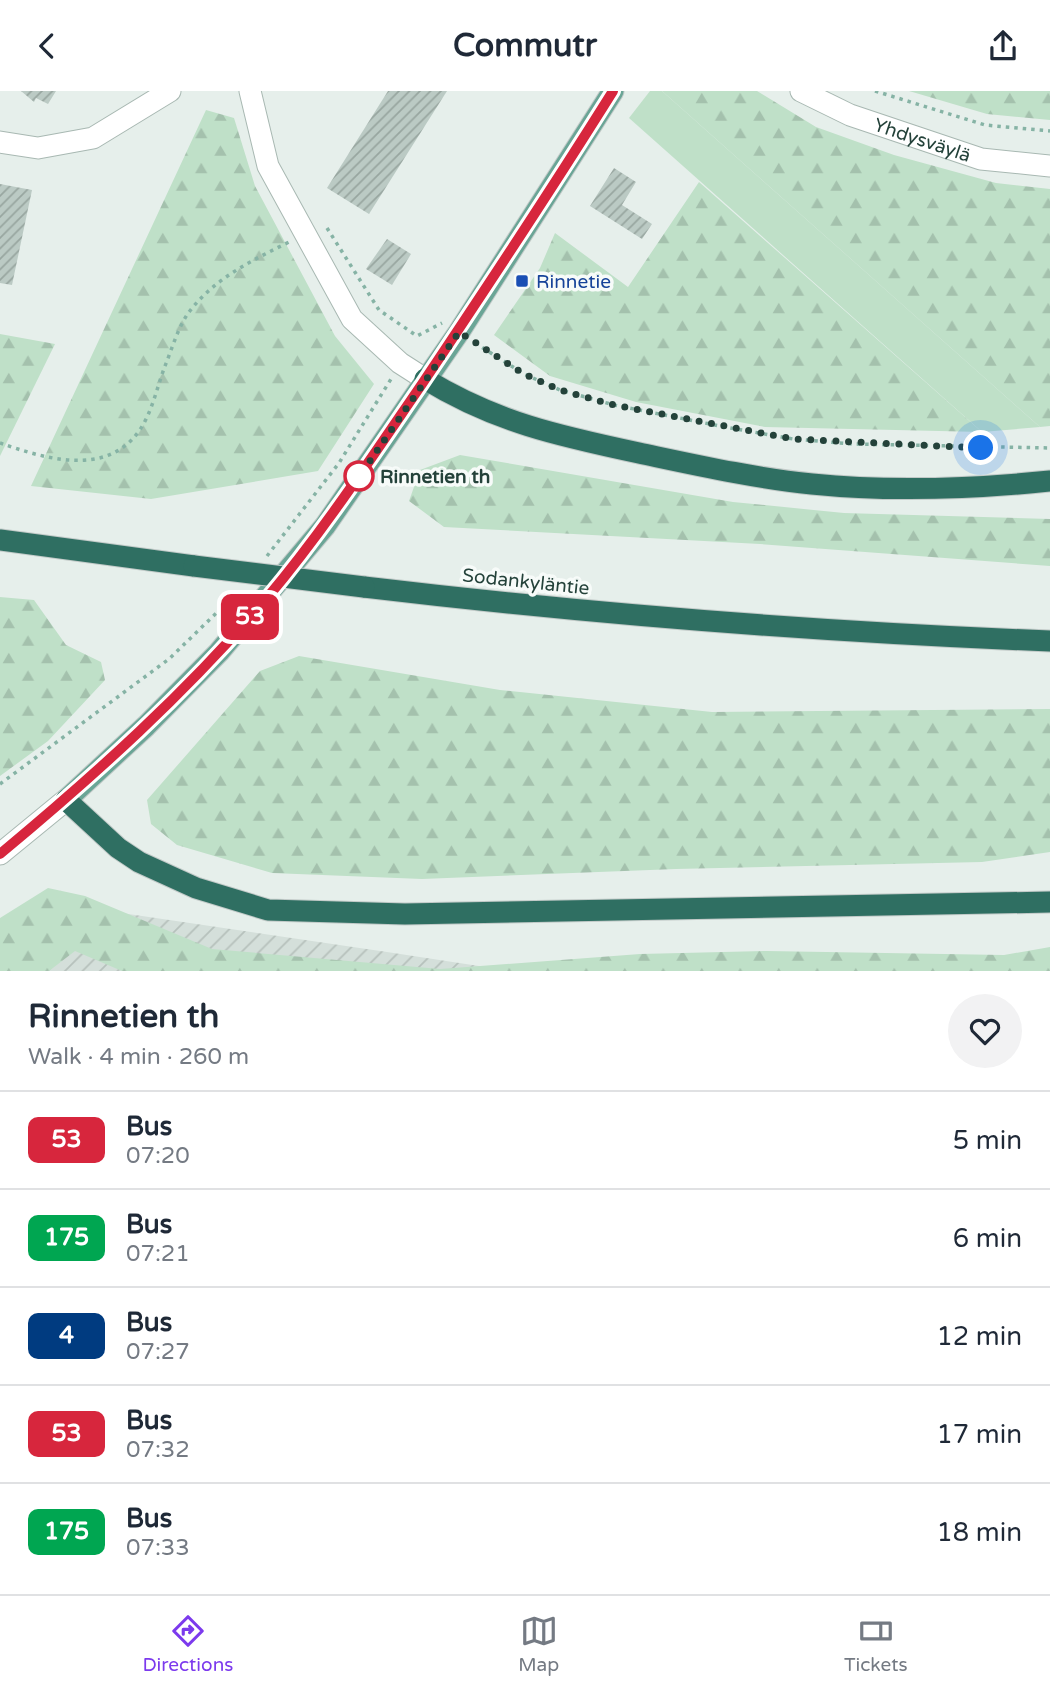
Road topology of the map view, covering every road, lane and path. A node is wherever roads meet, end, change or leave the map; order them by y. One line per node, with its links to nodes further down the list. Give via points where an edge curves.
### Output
1 (170, 91): 7 (street, via 93,138 38,148)
2 (250, 91): 9 (street, via 268,166)
3 (613, 91): 10 (main road)
4 (801, 91): 8 (street, Yhdysväylä, via 850,115 981,159)
5 (875, 91): 6 (path, via 985,125)
6 (1050, 131)
7 (0, 142)
8 (1050, 166)
9 (306, 234): 10 (path, via 326,226 379,310 418,336 441,323); 11 (street, via 352,319 400,363); 12 (path, via 240,266 208,289 187,315 139,431 123,447 100,458 73,461 38,456)
10 (459, 332): 11 (main road); 13 (path, via 524,374 560,390 725,427 853,444)
11 (425, 379): 14 (highway, via 481,411 562,437 809,484 929,488); 17 (main road, via 325,526 267,598 146,726)
12 (0, 443)
13 (1050, 448)
14 (1050, 481)
15 (0, 540): 16 (highway, Sodankyläntie, bridge, via 363,586 745,623)
16 (1050, 641)
17 (66, 800): 18 (street); 19 (highway, via 139,862 196,888 268,910 405,914)
18 (0, 854)
19 (1050, 902)

